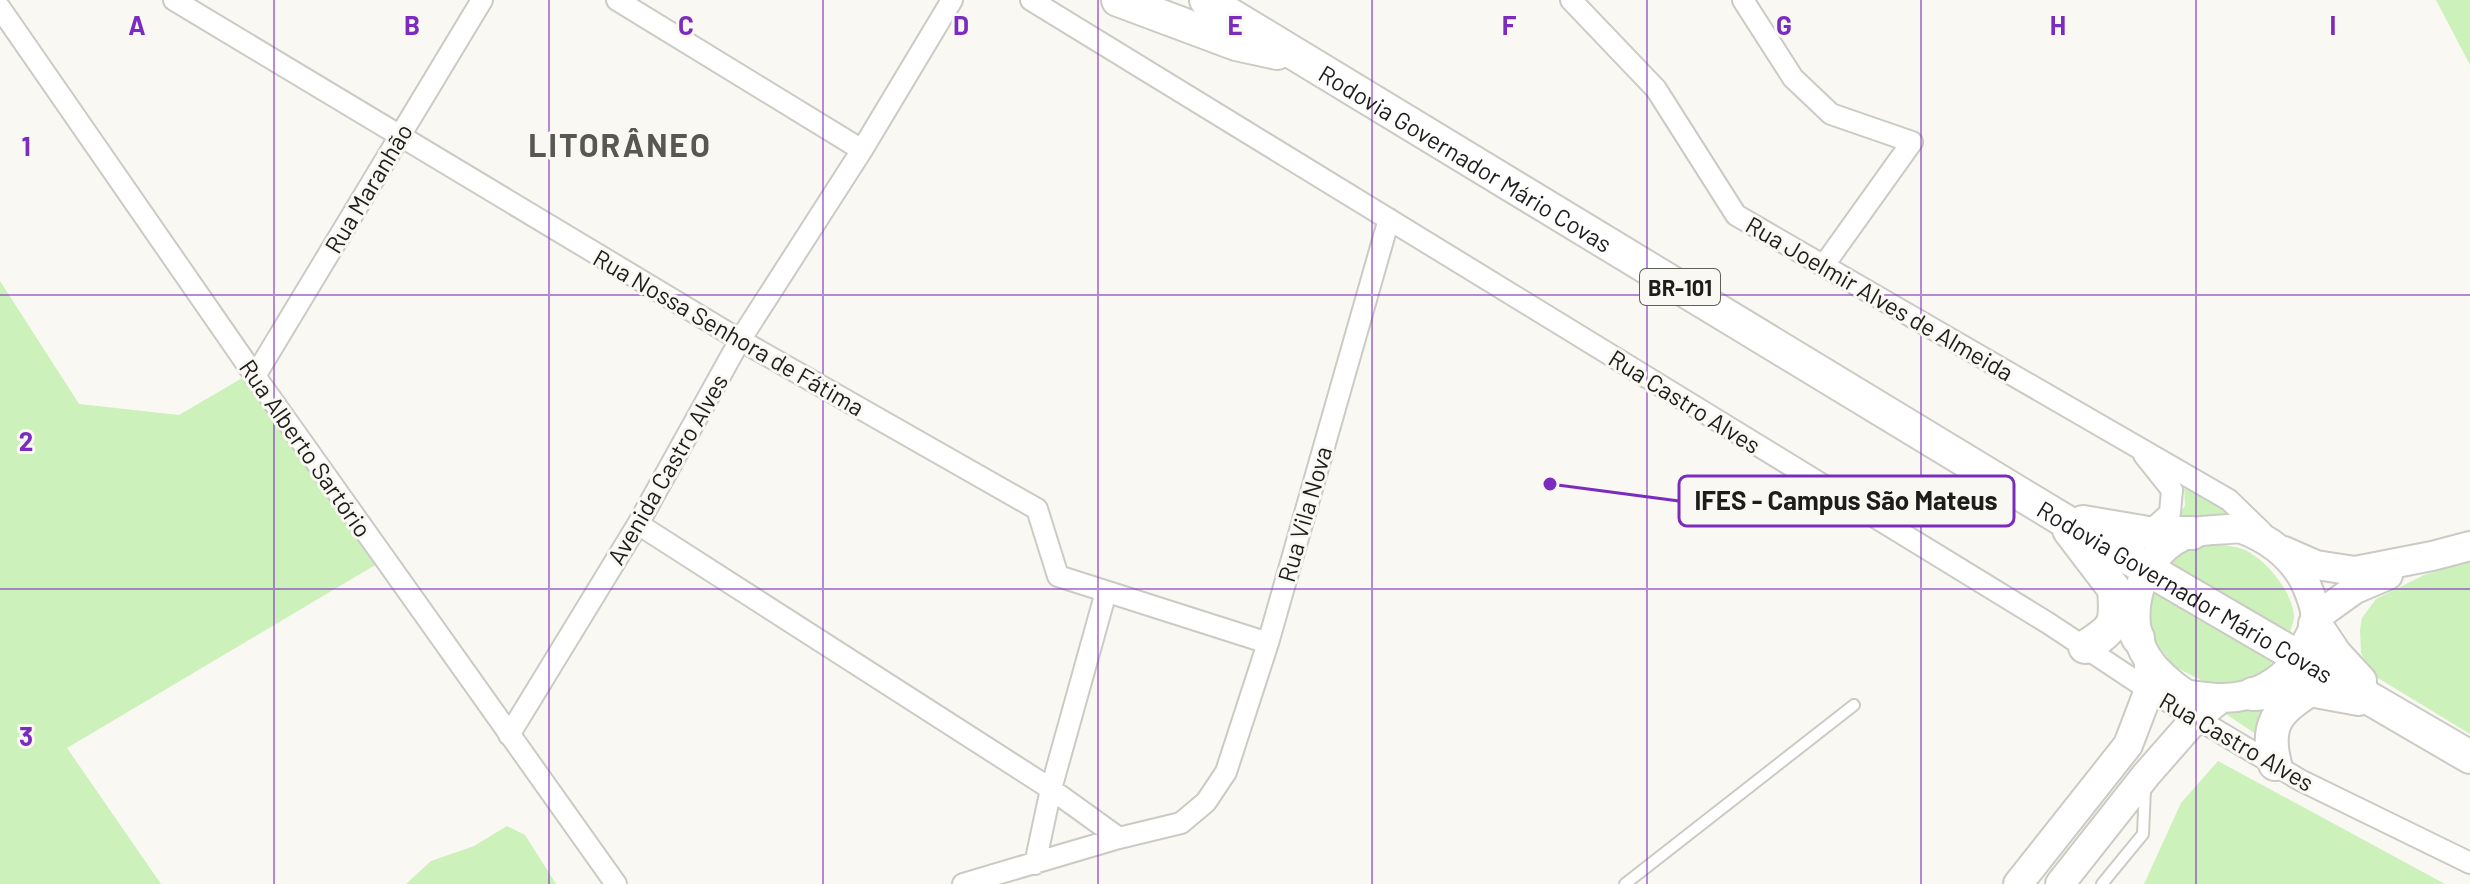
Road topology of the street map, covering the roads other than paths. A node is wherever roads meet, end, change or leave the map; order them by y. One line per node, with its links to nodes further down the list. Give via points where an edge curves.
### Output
1 (174, 0): 13 (street, Rua Nossa Senhora de Fátima)
2 (482, 0): 13 (street, Rua Maranhão)
3 (617, 0): 14 (street)
4 (952, 0): 14 (street, Avenida Castro Alves)
5 (1031, 0): 15 (street, Rua Castro Alves)
6 (1118, 0): 12 (highway, via 1236,44)
7 (1206, 0): 12 (highway, Rodovia Governador Mário Covas / BR-101)
8 (1231, 0): 12 (highway)
9 (1571, 0): 16 (street, Rua Joelmir Alves de Almeida, via 1656,89 1736,215)
10 (1743, 0): 16 (street, via 1793,78 1831,114 1912,142)
11 (5, 7): 18 (street, Rua Alberto Sartório)
12 (1300, 56): 20 (highway, Rodovia Governador Mário Covas / BR-101)
13 (399, 136): 17 (street, Rua Nossa Senhora de Fátima); 18 (street, Rua Maranhão)
14 (862, 150): 17 (street, Avenida Castro Alves)
15 (1389, 219): 31 (street, Rua Vila Nova); 32 (street, Rua Castro Alves)
16 (1824, 265): 19 (street, Rua Joelmir Alves de Almeida)
17 (740, 340): 21 (street, Avenida Castro Alves); 29 (street, Rua Nossa Senhora de Fátima, via 1037,509 1058,576)
18 (255, 376): 42 (street, Rua Alberto Sartório)
19 (2137, 445): 22 (street, Rua Joelmir Alves de Almeida, via 2172,490 2170,513); 25 (street, Rua Joelmir Alves de Almeida, via 2229,500)
20 (2060, 518): 22 (highway); 27 (highway, Rodovia Governador Mário Covas / BR-101); 28 (highway)
21 (638, 524): 42 (street, Avenida Castro Alves); 46 (street)
22 (2148, 533): 23 (highway)
23 (2192, 533): 25 (main road, via 2240,528); 27 (main road, via 2168,546)
24 (2470, 546): 26 (main road)
25 (2279, 549): 26 (main road, via 2316,565 2355,571); 30 (main road, via 2297,568)
26 (2432, 556): 30 (main road, via 2355,589)
27 (2148, 569): 33 (main road, via 2135,612); 34 (highway, Rodovia Governador Mário Covas / BR-101)
28 (2114, 589): 32 (highway, via 2116,615 2108,633); 33 (highway)
29 (1106, 592): 31 (street, Rua Nossa Senhora de Fátima); 46 (street)
30 (2315, 620): 34 (main road); 39 (highway, via 2335,654)
31 (1268, 643): 47 (street, Rua Vila Nova, via 1226,772 1206,802 1181,823)
32 (2085, 647): 35 (street, Rua Castro Alves)
33 (2144, 649): 35 (main road); 38 (main road, via 2186,694)
34 (2301, 657): 37 (main road, via 2284,677); 39 (highway, Rodovia Governador Mário Covas / BR-101)
35 (2149, 690): 41 (street, Rua Castro Alves); 53 (main road, via 2128,745)
36 (2310, 690): 37 (highway); 39 (highway); 44 (highway, via 2276,719 2269,742)
37 (2253, 694): 38 (main road)
38 (2220, 699): 41 (main road)
39 (2382, 704): 43 (highway, Rodovia Governador Mário Covas / BR-101)
40 (1854, 705): 52 (lane)
41 (2196, 718): 44 (street, Rua Castro Alves); 45 (main road)
42 (509, 735): 50 (street, Rua Alberto Sartório)
43 (2470, 757)
44 (2275, 764): 48 (street, Rua Castro Alves)
45 (2146, 775): 54 (main road); 55 (lane, via 2143,834)
46 (1051, 789): 47 (street); 49 (street)
47 (1119, 838): 49 (street)
48 (2470, 863)
49 (1035, 864): 51 (street)
50 (616, 884)
51 (963, 884)
52 (1625, 884)
53 (2018, 884)
54 (2060, 884)
55 (2102, 884)

